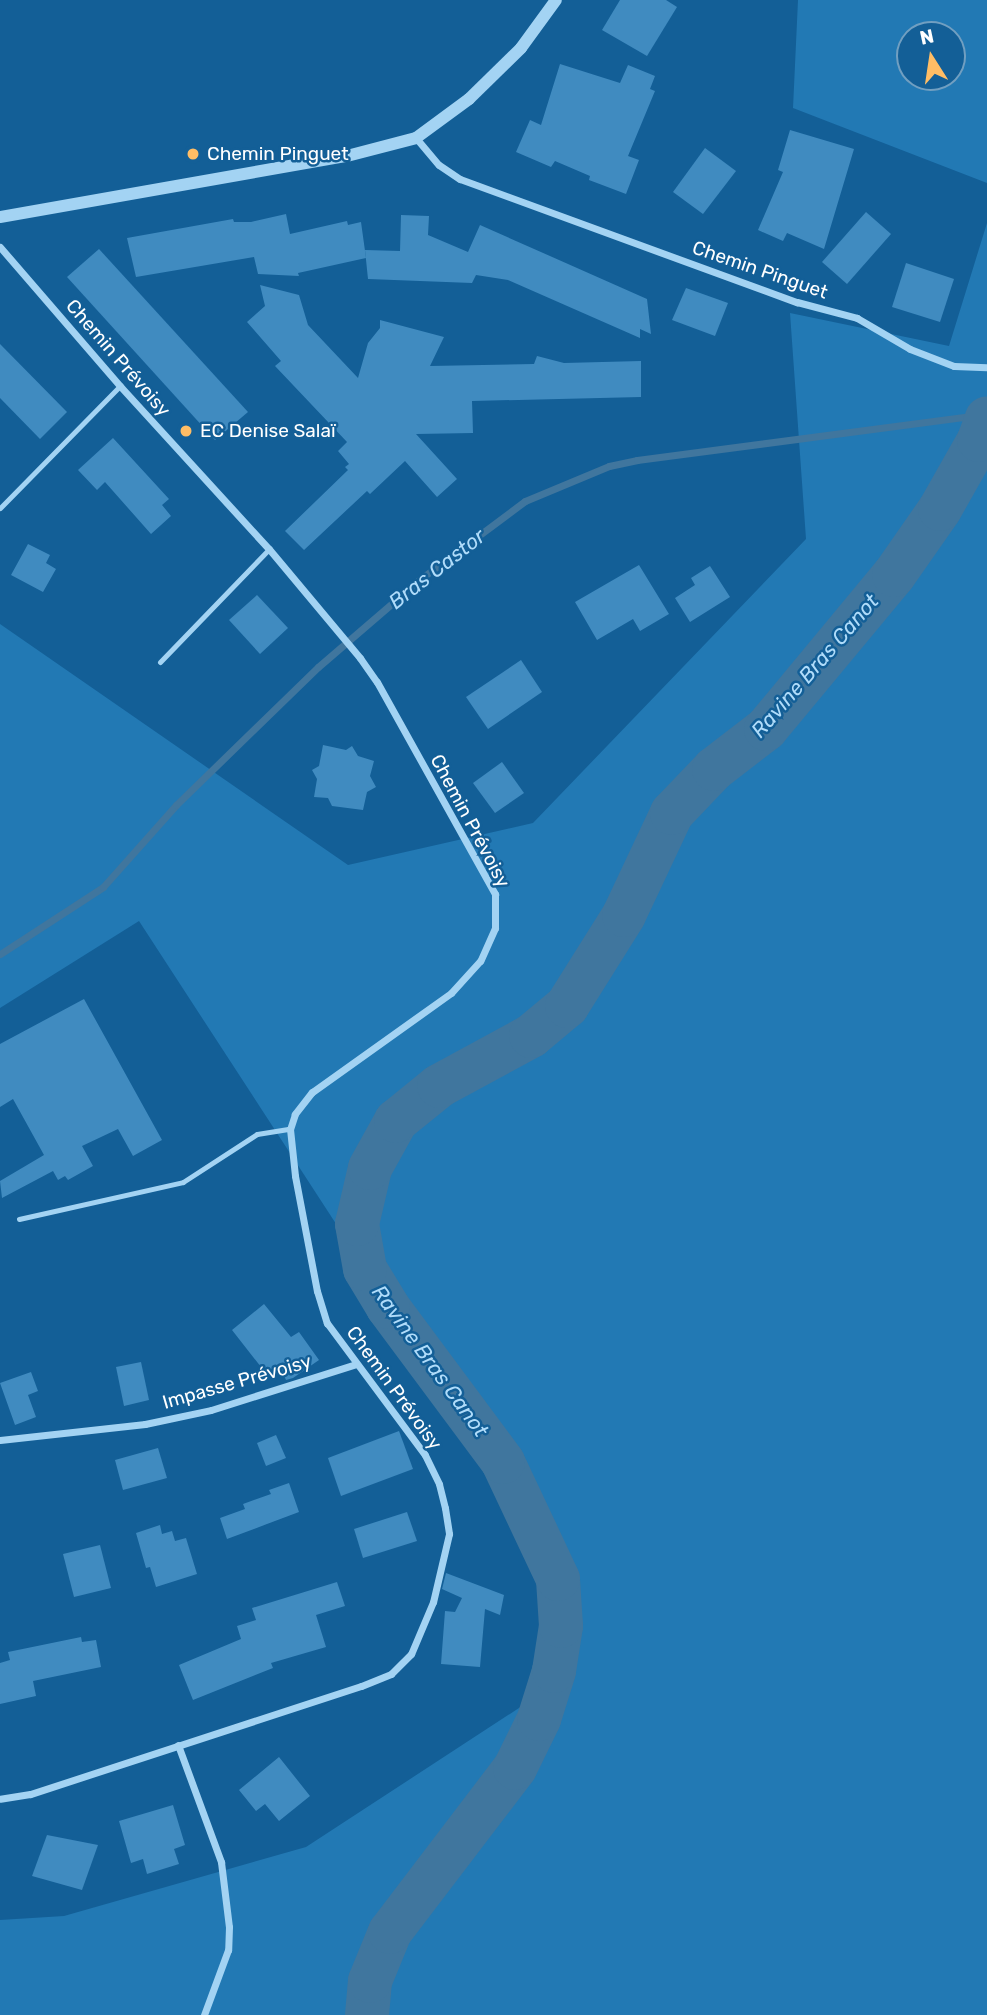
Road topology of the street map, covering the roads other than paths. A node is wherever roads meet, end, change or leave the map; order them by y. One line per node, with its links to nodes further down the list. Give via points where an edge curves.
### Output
1 (556, 0): 2 (street, via 521,48 469,99)
2 (416, 138): 3 (street, via 347,156); 5 (street, Chemin Pinguet, via 439,165 460,179 772,293 857,318 910,349 954,366)
3 (0, 217)
4 (0, 247): 6 (street, Chemin Prévoisy)
5 (987, 368)
6 (120, 386): 7 (lane); 8 (street, Chemin Prévoisy)
7 (0, 508)
8 (269, 549): 9 (lane); 10 (street, Chemin Prévoisy, via 377,682 495,894 495,928 480,961 450,993 312,1092)
9 (160, 662)
10 (290, 1129): 11 (lane, via 257,1134 183,1182); 12 (street, Chemin Prévoisy, via 317,1291 327,1322)
11 (19, 1219)
12 (356, 1364): 13 (street, Impasse Prévoisy, via 211,1410 145,1424); 14 (street, Chemin Prévoisy, via 425,1455 439,1484 449,1534 433,1602 411,1654 391,1674)
13 (0, 1440)
14 (178, 1745): 15 (street, Chemin Prévoisy, via 30,1794); 16 (street, via 220,1862 229,1927 228,1950)
15 (0, 1799)
16 (204, 2015)

